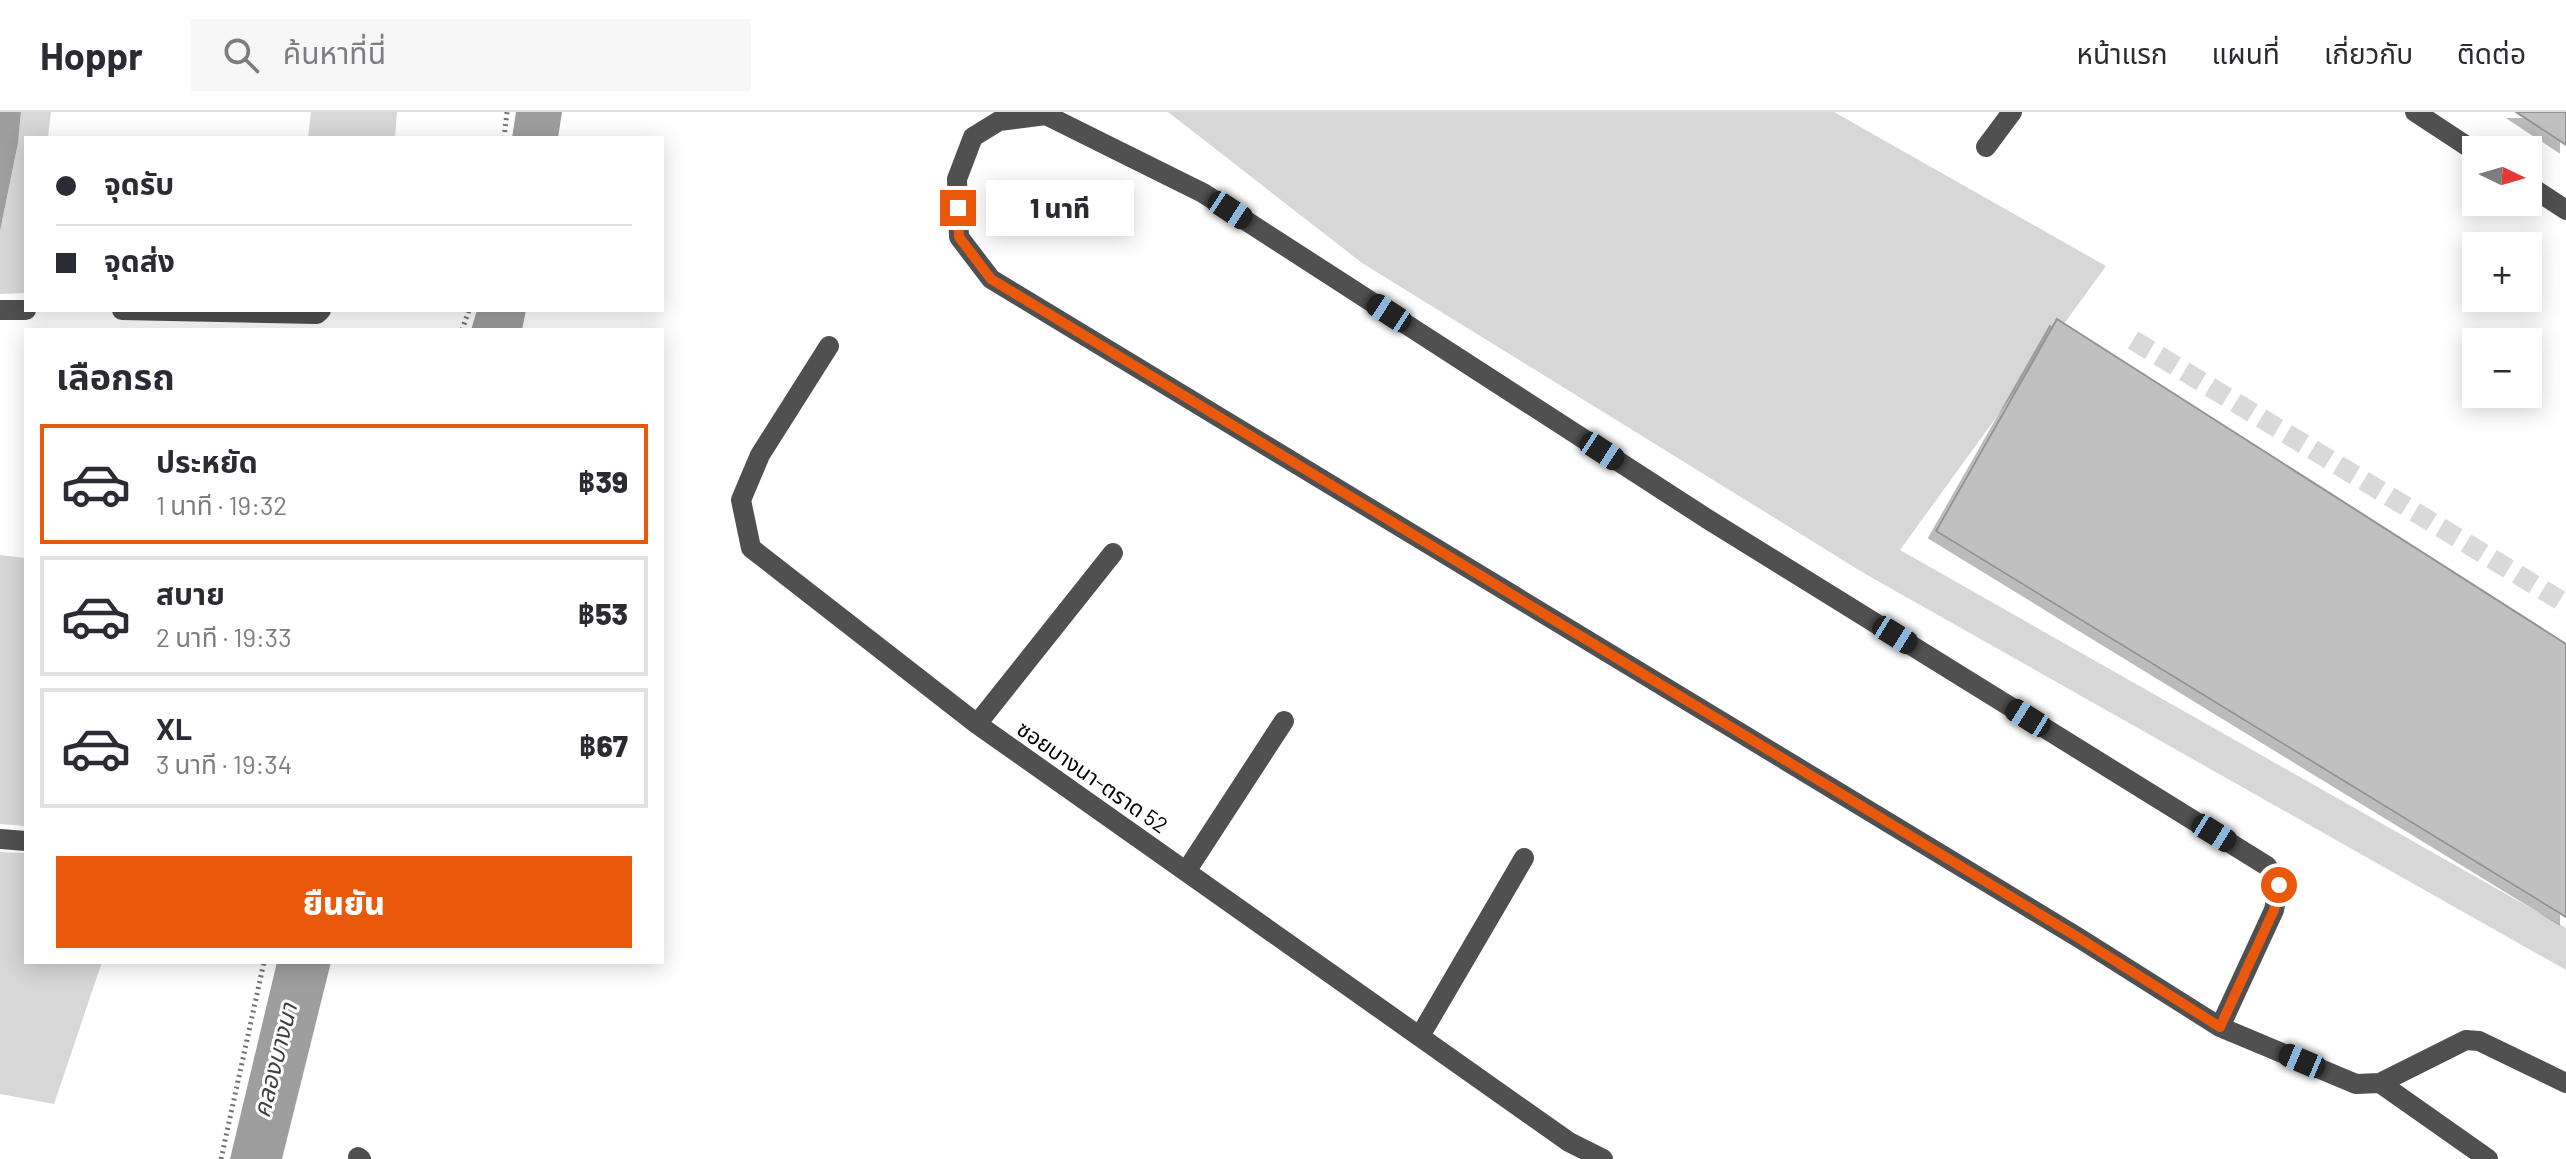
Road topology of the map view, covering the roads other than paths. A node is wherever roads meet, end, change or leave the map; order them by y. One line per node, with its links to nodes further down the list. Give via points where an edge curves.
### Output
1 (2012, 112): 4 (street)
2 (2415, 112): 3 (street)
3 (2462, 143)
4 (1986, 147)
5 (2542, 194): 6 (street)
6 (2566, 210)
7 (0, 310): 8 (street)
8 (24, 310)
9 (220, 312): 10 (street)
10 (319, 312)
11 (829, 346): 14 (street, ซอยบางนา-ตราด 52, via 760,455 741,500 751,548)
12 (1113, 553): 14 (street)
13 (1284, 721): 18 (street)
14 (977, 724): 18 (street, ซอยบางนา-ตราด 52)
15 (0, 839): 16 (street)
16 (24, 841)
17 (1524, 858): 20 (street)
18 (1187, 870): 20 (street, ซอยบางนา-ตราด 52)
19 (2220, 1027): 19 (street, via 991,279 959,237 957,179 973,137 999,121 1046,115 1203,193 1709,520 2267,866 2279,885 2274,910); 21 (street, via 2356,1084)
20 (1420, 1036): 23 (street, ซอยบางนา-ตราด 52, via 1569,1142)
21 (2380, 1083): 22 (street, via 2466,1040 2479,1041); 24 (street)
22 (2566, 1083)
23 (1603, 1159)
24 (2488, 1159)

